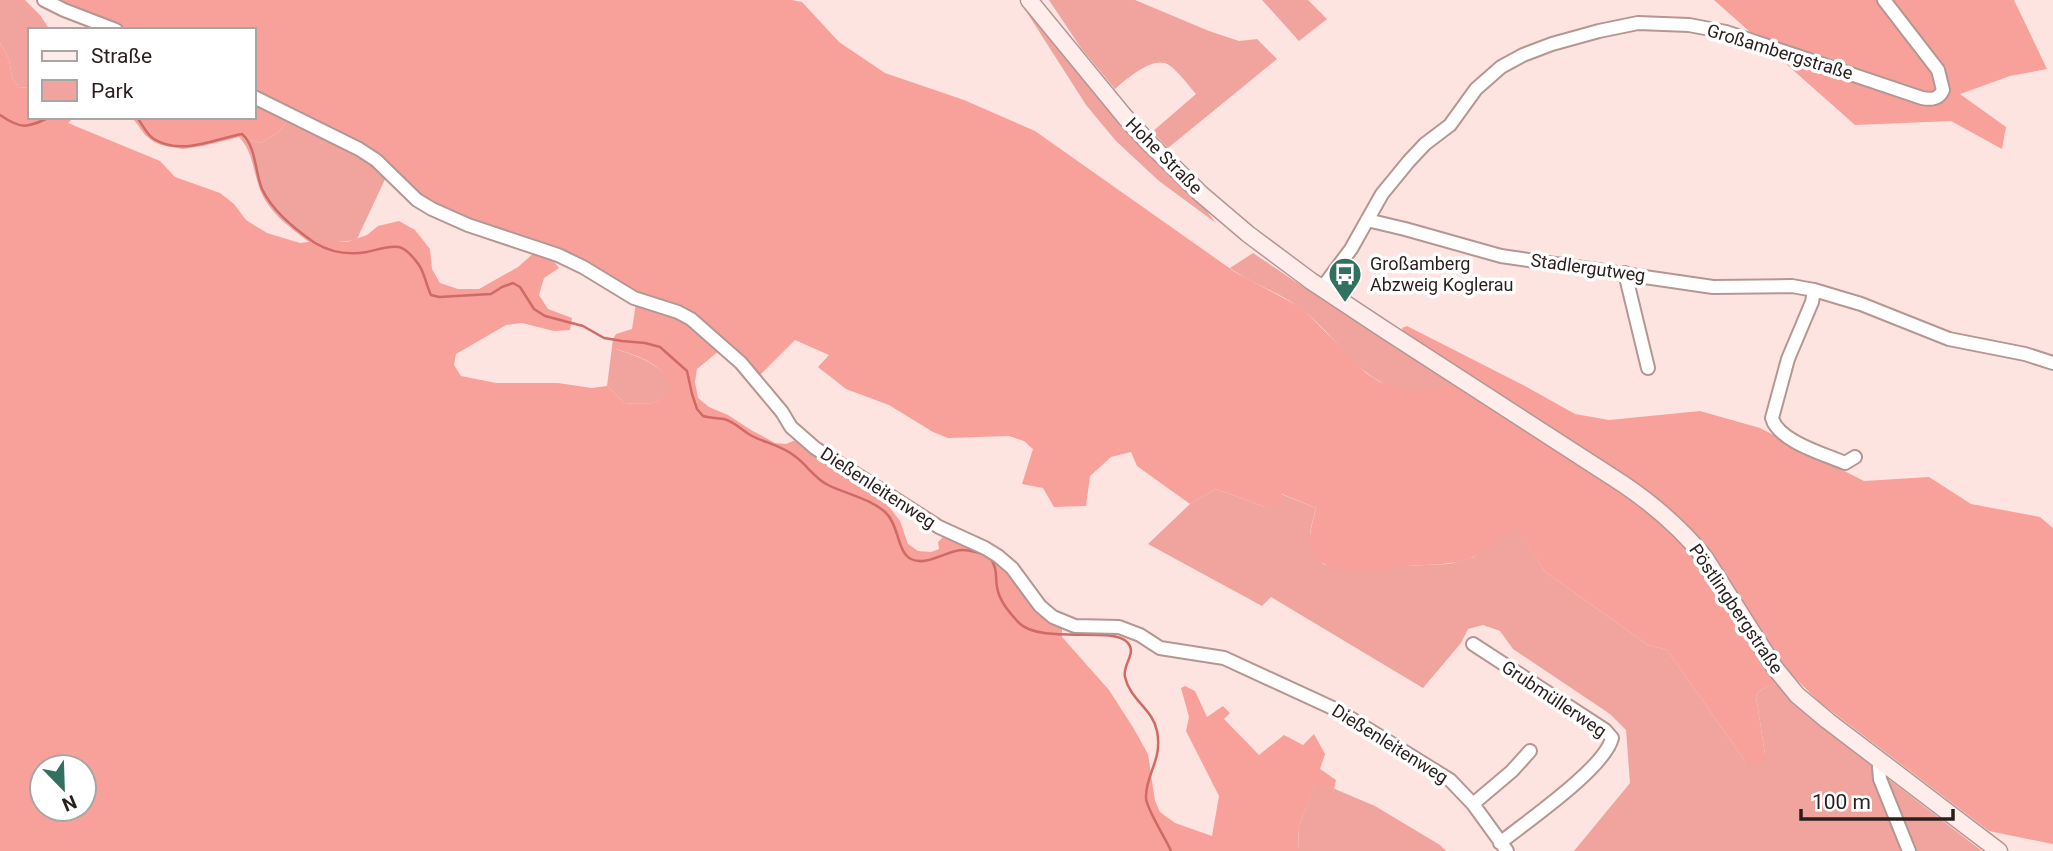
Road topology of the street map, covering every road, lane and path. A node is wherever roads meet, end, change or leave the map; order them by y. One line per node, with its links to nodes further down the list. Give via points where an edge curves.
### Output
1 (44, 0): 4 (street)
2 (1029, 0): 8 (main road, Hohe Straße, via 1162,156 1236,224)
3 (1884, 0): 6 (street, Großambergstraße, via 1938,70 1943,90 1938,97 1922,98 1709,28 1653,23 1617,27 1552,44 1501,67 1476,89 1450,125 1420,149 1382,194)
4 (111, 28)
5 (256, 98): 16 (street, Dießenleitenweg, via 359,149 417,200 441,213 558,255 634,298 691,319 740,363 815,448 939,527 998,556 1053,617 1075,626 1123,628 1165,649 1228,660 1336,710 1446,776)
6 (1367, 220): 7 (street, Stadlergutweg, via 1487,253); 8 (street, Großambergstraße)
7 (1625, 273): 9 (street, Stadlergutweg, via 1713,287); 11 (street)
8 (1322, 288): 15 (main road, Pöstlingbergstraße, via 1662,513 1705,558 1786,683)
9 (1814, 290): 10 (street, Stadlergutweg, via 1949,339); 12 (street, via 1772,418 1778,430 1808,448 1845,463)
10 (2053, 363)
11 (1648, 368)
12 (1855, 457)
13 (1473, 644): 17 (street, Grubmüllerweg, via 1612,738 1582,777)
14 (1530, 751): 16 (street)
15 (1882, 762): 18 (street, via 1880,779); 19 (main road, Pöstlingbergstraße)
16 (1473, 804): 17 (street, Dießenleitenweg)
17 (1504, 847)
18 (1909, 851)
19 (1999, 851)

